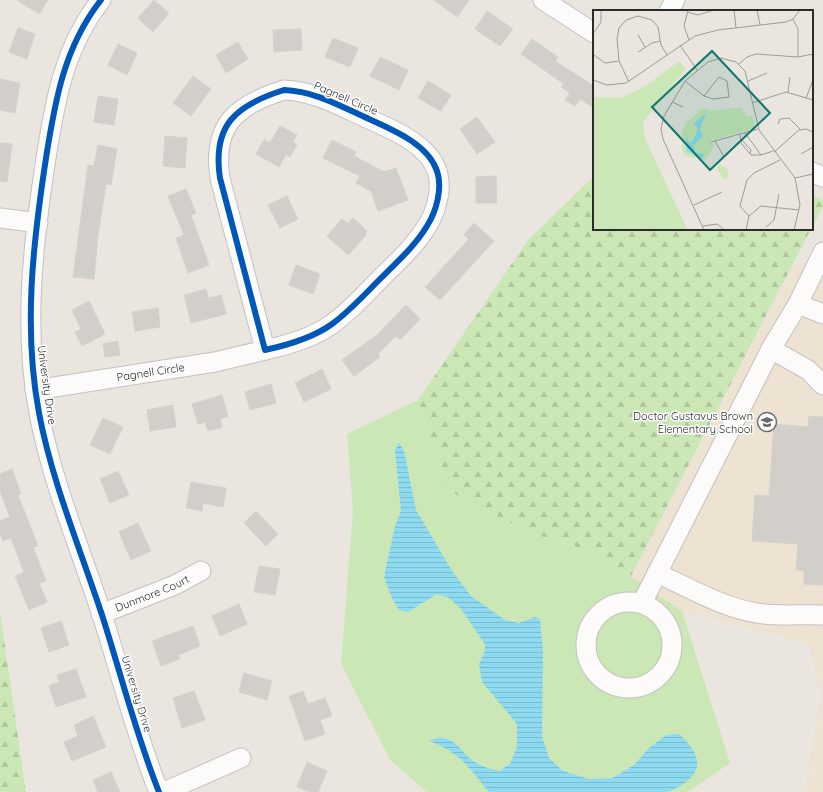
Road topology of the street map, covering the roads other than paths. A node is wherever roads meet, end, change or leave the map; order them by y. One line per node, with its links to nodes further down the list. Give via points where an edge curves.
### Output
1 (101, 0): 9 (street, University Drive, via 80,32 61,77 54,106)
2 (543, 0): 5 (street)
3 (675, 0): 4 (street)
4 (670, 10)
5 (593, 32)
6 (813, 172): 7 (street)
7 (823, 177)
8 (0, 218): 9 (street)
9 (38, 223): 17 (street, University Drive, via 30,294)
10 (823, 252): 11 (street)
11 (798, 304): 12 (street); 13 (street)
12 (823, 314)
13 (771, 349): 15 (street); 19 (street)
14 (265, 350): 14 (street, Pagnell Circle, via 220,178 218,148 225,128 238,113 271,94 296,90 319,96 413,142 429,157 437,172 437,197 433,214 417,240 350,309 332,324 313,334); 17 (street, Pagnell Circle, via 215,362)
15 (816, 369): 16 (street)
16 (823, 385)
17 (35, 390): 21 (street, University Drive, via 60,492)
18 (201, 570): 21 (street, Dunmore Court, via 175,586)
19 (657, 573): 20 (street); 22 (street, via 707,597 748,610 764,614)
20 (642, 603): 20 (street, via 624,601 614,604 598,614 588,631 586,650 593,668 606,682 615,686 644,686 660,675 670,659 672,639 666,621)
21 (102, 614): 24 (street, University Drive)
22 (823, 615)
23 (241, 758): 25 (street)
24 (159, 792)
25 (164, 792)

